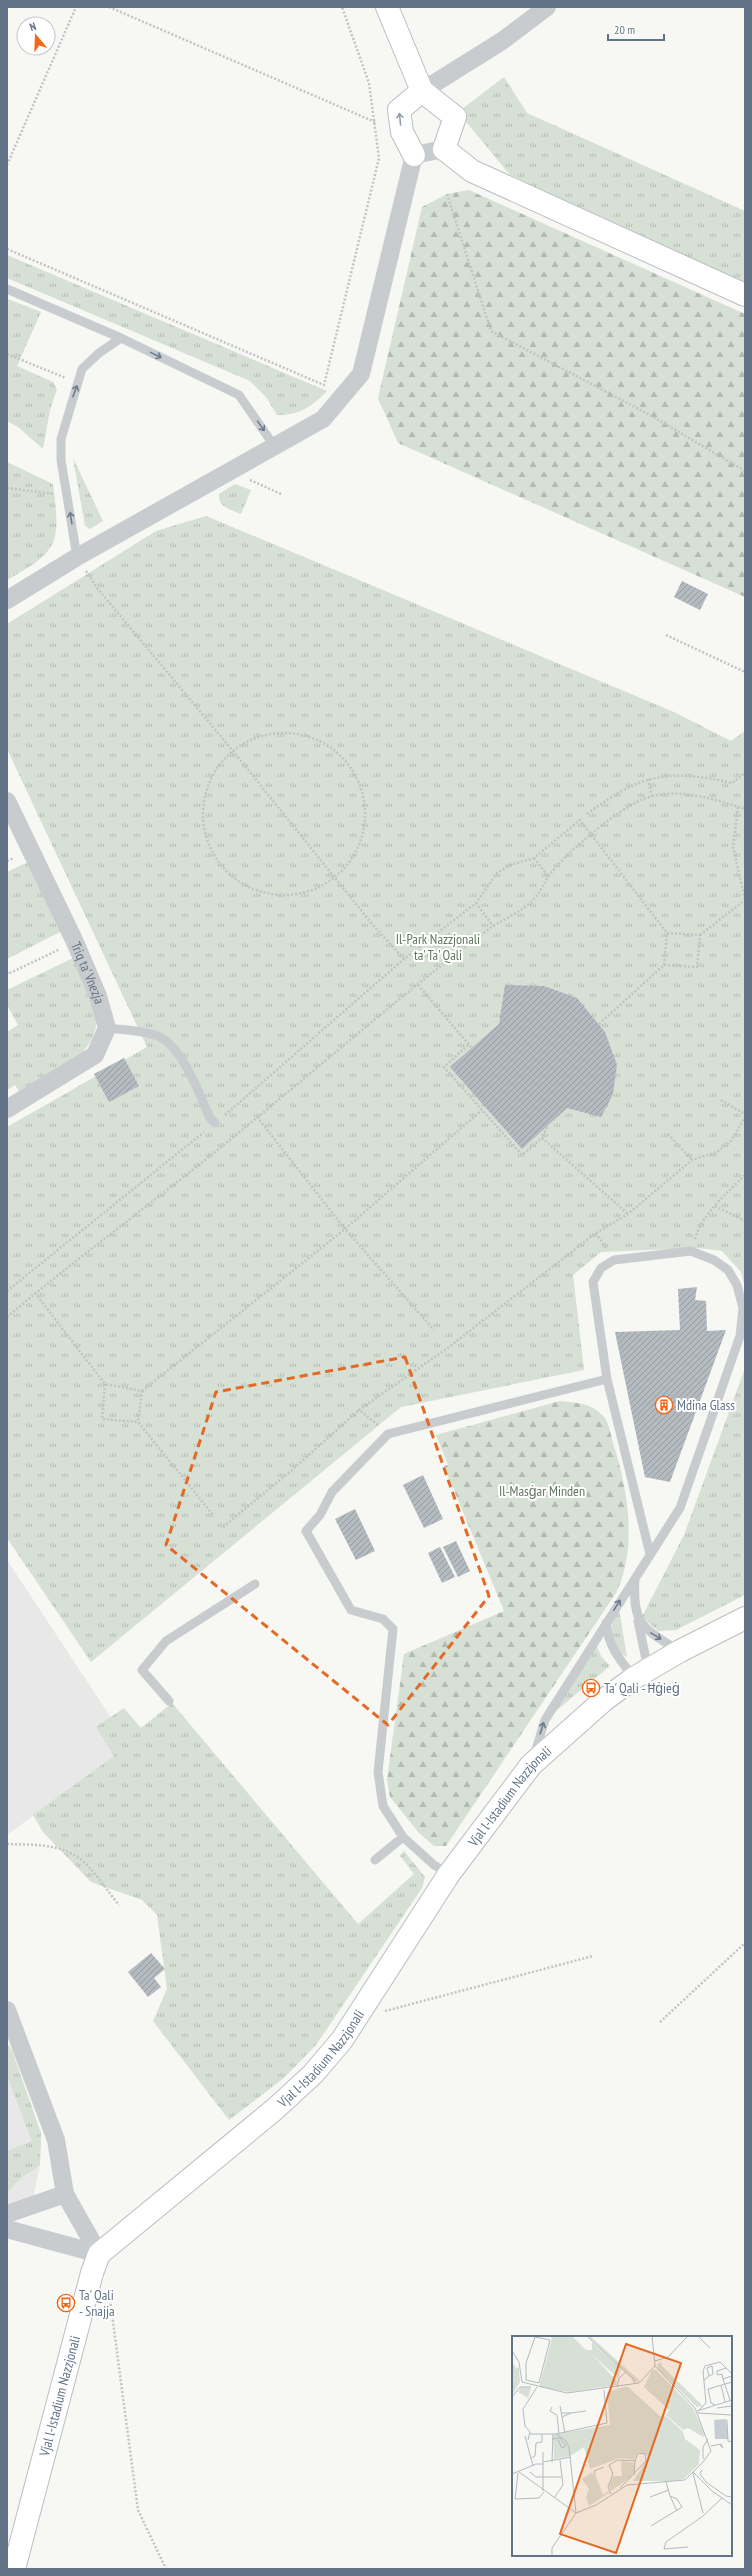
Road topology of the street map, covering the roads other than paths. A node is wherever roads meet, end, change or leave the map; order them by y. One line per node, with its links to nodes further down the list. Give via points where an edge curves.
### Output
1 (387, 7): 3 (main road)
2 (547, 7): 3 (street, via 502,42)
3 (422, 91): 4 (main road, via 455,117); 5 (main road, one-way to 3, via 402,132 400,110)
4 (444, 149): 5 (street); 7 (main road, via 472,171)
5 (414, 155): 9 (street, via 361,374 323,419)
6 (7, 289): 8 (lane)
7 (745, 295)
8 (121, 338): 9 (lane, one-way to 9, via 239,395); 10 (lane, one-way to 8, via 61,460 61,439 82,369)
9 (275, 447): 10 (street)
10 (77, 557): 11 (street)
11 (7, 600)
12 (7, 801): 13 (street, Triq ta' Vnezja, via 75,942 98,996)
13 (107, 1028): 14 (street, via 95,1055); 15 (lane, via 159,1036 174,1047 210,1118)
14 (7, 1109)
15 (215, 1123)
16 (607, 1379): 17 (lane); 17 (lane, via 592,1282 601,1268 614,1260 691,1251 714,1260 728,1270 743,1308 740,1336 680,1508); 27 (lane, via 388,1434 332,1492 320,1515 306,1531 351,1610 383,1619 393,1629 378,1772 383,1806)
17 (650, 1554): 18 (lane)
18 (635, 1578): 20 (lane, via 633,1603); 22 (lane, one-way to 18)
19 (255, 1584): 25 (lane, via 166,1641 142,1670)
20 (638, 1618): 23 (lane, one-way to 23, via 647,1631); 24 (lane)
21 (745, 1618): 23 (main road, Vjal l-Istadium Nazzjonali)
22 (606, 1623): 24 (lane, via 608,1638 615,1652); 26 (lane, one-way to 22, via 545,1720)
23 (680, 1651): 24 (main road, Vjal l-Istadium Nazzjonali)
24 (641, 1674): 26 (main road, Vjal l-Istadium Nazzjonali, via 604,1700)
25 (170, 1701)
26 (531, 1765): 29 (main road, Vjal l-Istadium Nazzjonali)
27 (403, 1837): 28 (lane); 29 (lane, via 434,1865)
28 (375, 1860)
29 (449, 1874): 34 (main road, Vjal l-Istadium Nazzjonali, via 342,2040 313,2074)
30 (7, 2010): 31 (street, via 56,2140)
31 (66, 2194): 32 (street); 34 (street)
32 (7, 2214)
33 (7, 2229): 34 (street)
34 (96, 2263): 35 (main road, Vjal l-Istadium Nazzjonali)
35 (14, 2569)

